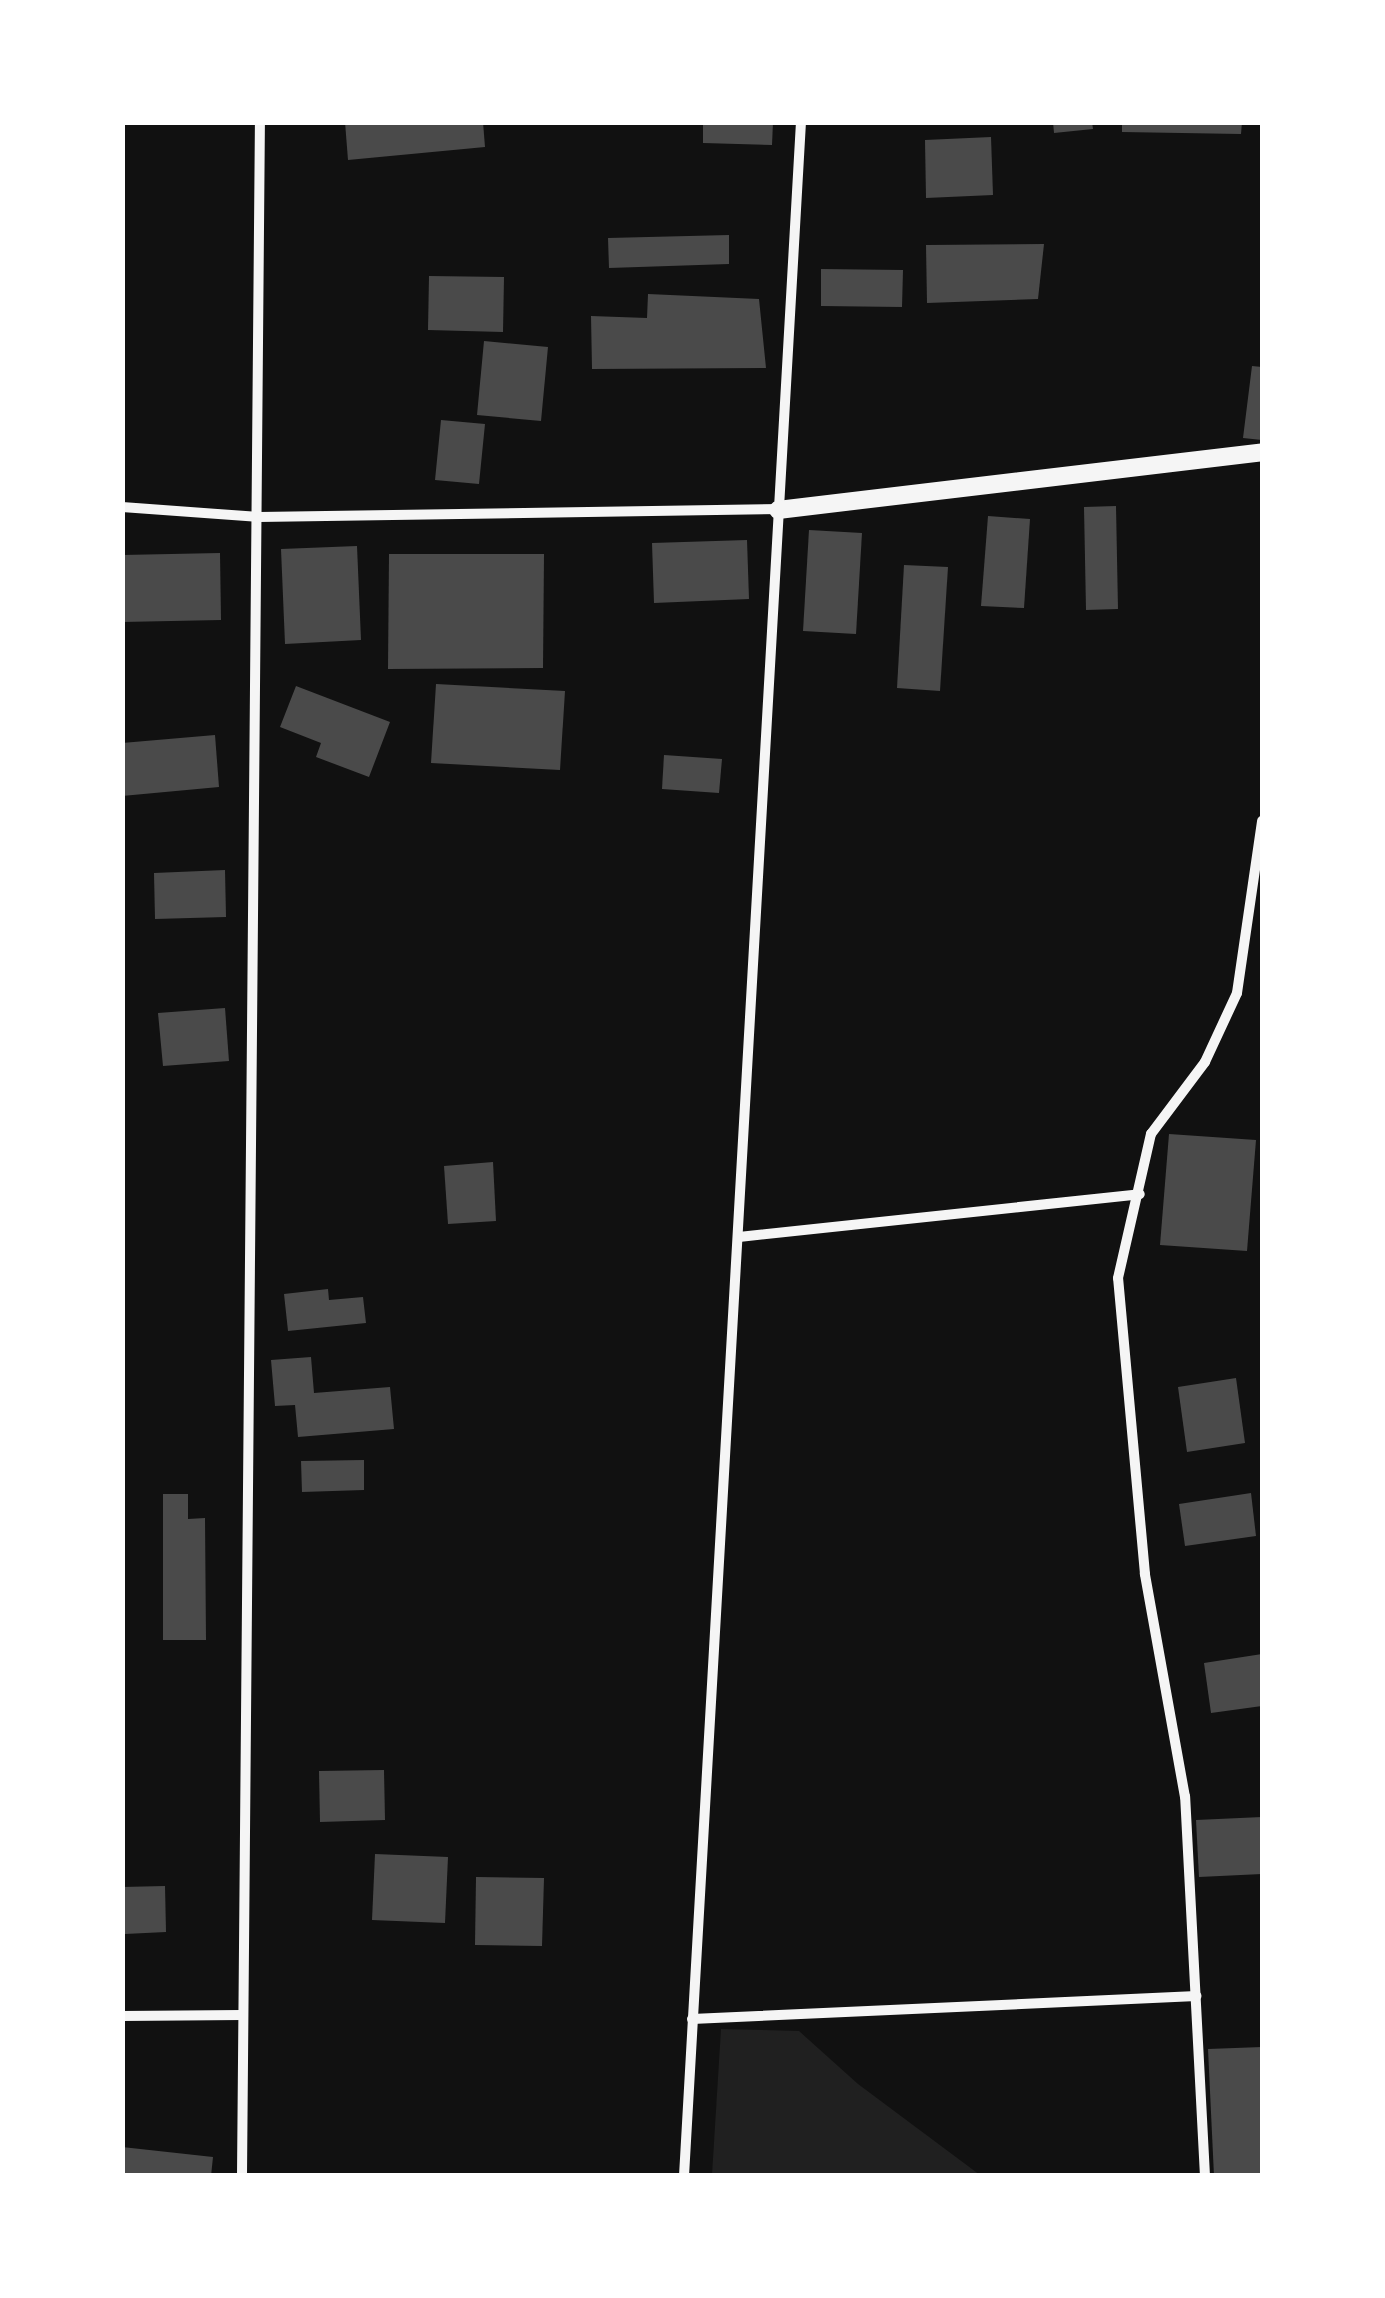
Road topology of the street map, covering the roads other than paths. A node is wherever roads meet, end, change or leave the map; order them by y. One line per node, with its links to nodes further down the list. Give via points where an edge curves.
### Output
1 (260, 122): 6 (street)
2 (801, 122): 5 (street)
3 (1262, 452): 5 (street)
4 (122, 507): 6 (street)
5 (778, 510): 6 (street); 9 (street)
6 (259, 517): 12 (street)
7 (1262, 821): 8 (street, via 1238,993 1204,1062 1151,1134)
8 (1140, 1194): 9 (street); 10 (street, via 1118,1278 1145,1574 1185,1796)
9 (739, 1238): 13 (street)
10 (1196, 1996): 13 (street); 16 (street)
11 (122, 2016): 12 (street)
12 (242, 2016): 14 (street)
13 (692, 2019): 15 (street)
14 (242, 2176)
15 (684, 2176)
16 (1204, 2176)

